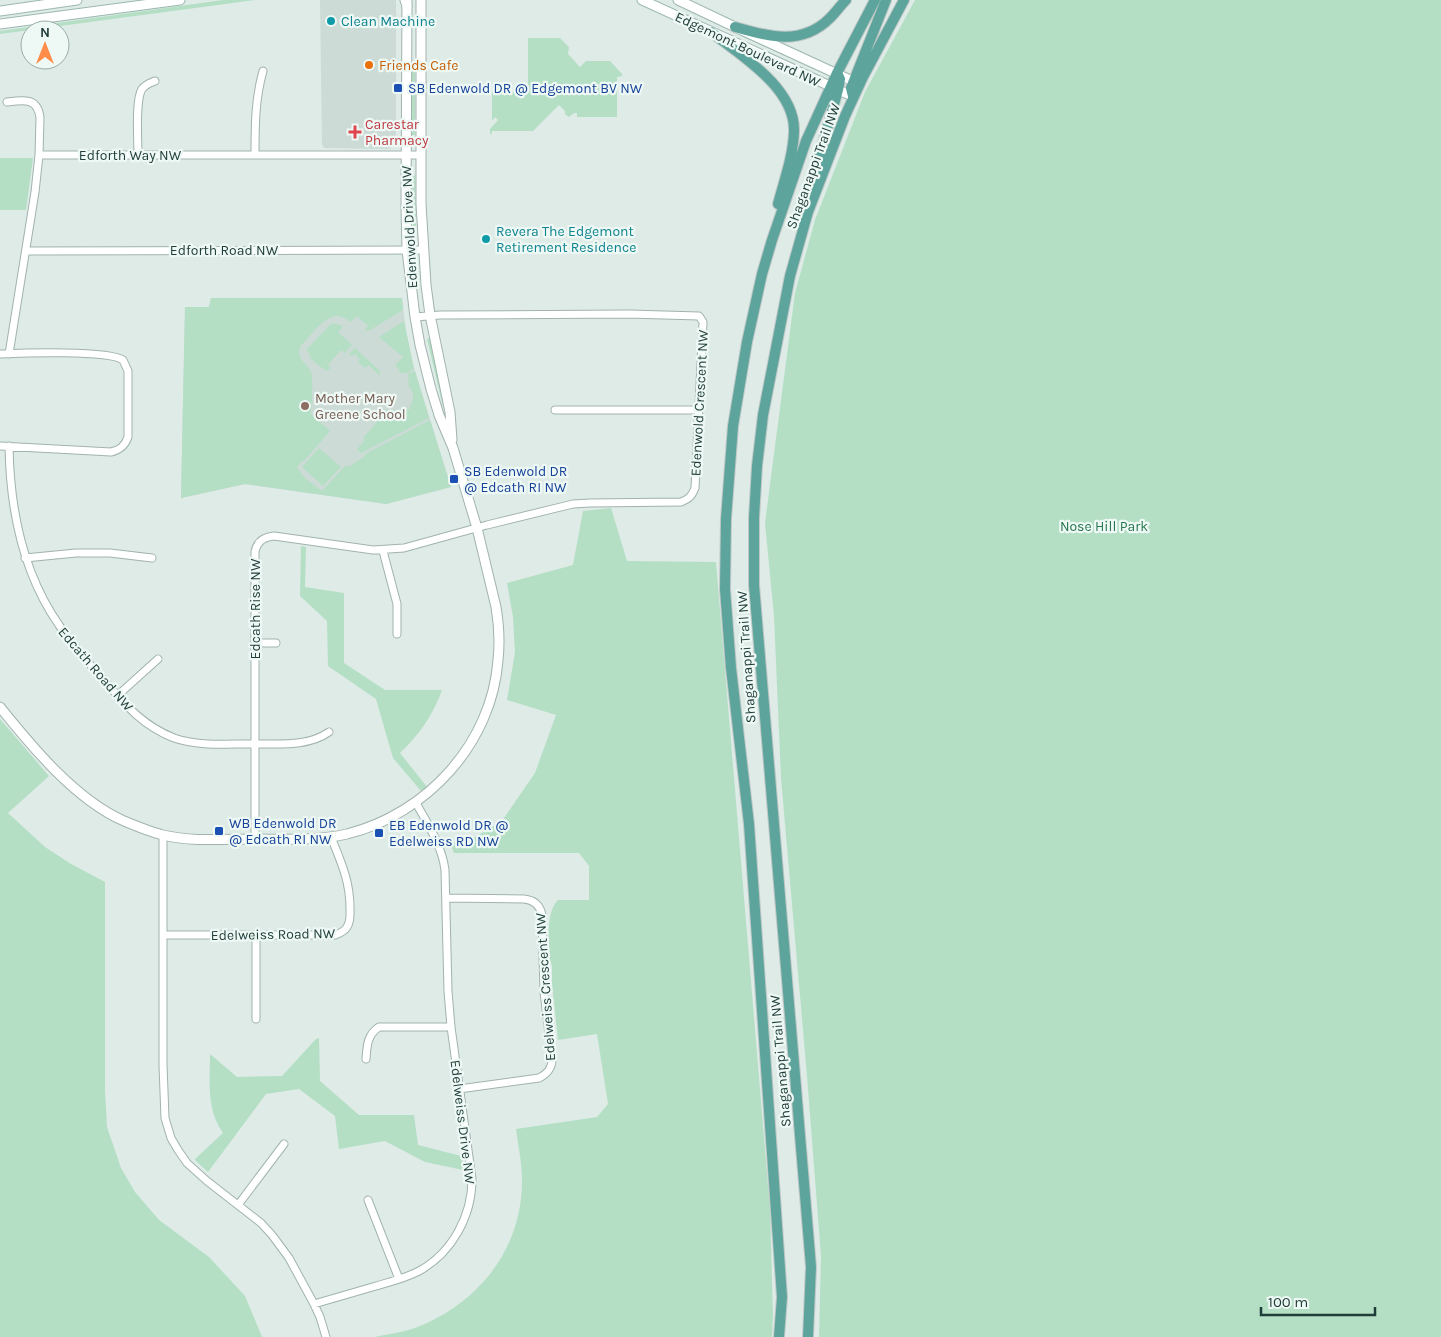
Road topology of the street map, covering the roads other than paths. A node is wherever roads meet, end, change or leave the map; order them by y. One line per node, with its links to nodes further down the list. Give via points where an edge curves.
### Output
1 (77, 0): 11 (street)
2 (180, 0): 12 (street)
3 (421, 0): 26 (street, Edenwold Drive NW)
4 (642, 0): 14 (street, Edgemont Boulevard NW)
5 (678, 0): 13 (street, Edgemont Boulevard NW)
6 (846, 0): 13 (main road, via 829,19 800,35 766,36)
7 (875, 0): 16 (main road, Shaganappi Trail NW)
8 (886, 0): 18 (main road)
9 (904, 0): 18 (main road, Shaganappi Trail NW)
10 (406, 2): 25 (street, Edenwold Drive NW)
11 (0, 11)
12 (0, 24)
13 (735, 28): 16 (street, Edgemont Boulevard NW)
14 (711, 32): 19 (street, Edgemont Boulevard NW); 28 (main road, via 773,83 792,112 792,150 770,231)
15 (262, 71): 24 (street, via 255,106)
16 (837, 73): 18 (street, Edgemont Boulevard NW); 19 (main road, Shaganappi Trail NW)
17 (155, 81): 23 (street, via 144,87 138,99)
18 (856, 82): 20 (main road, Shaganappi Trail NW)
19 (834, 88): 20 (street, Edgemont Boulevard NW); 27 (main road, via 808,195); 28 (main road, Shaganappi Trail NW, via 806,141)
20 (854, 97): 27 (main road, Shaganappi Trail NW)
21 (7, 102): 22 (street, via 24,100 37,106 40,112)
22 (39, 155): 23 (street, Edforth Way NW); 31 (street)
23 (138, 155): 24 (street, Edforth Way NW)
24 (255, 155): 25 (street, Edforth Way NW)
25 (406, 155): 26 (street, Edforth Way NW); 29 (street, Edenwold Drive NW)
26 (421, 155): 30 (street, Edenwold Drive NW)
27 (808, 212): 71 (main road, Shaganappi Trail NW, via 790,276 763,415 757,466 754,585 812,1267)
28 (772, 240): 70 (main road, Shaganappi Trail NW, via 746,342 733,426 725,589 749,824 782,1297)
29 (407, 250): 30 (street, Edforth Road NW); 31 (street, Edforth Road NW); 33 (street, Edenwold Drive NW)
30 (423, 250): 32 (street, Edenwold Drive NW)
31 (26, 251): 35 (street)
32 (430, 315): 33 (street, Edenwold Crescent NW); 37 (street, Edenwold Crescent NW, via 699,316 703,322); 40 (street, Edenwold Drive NW, via 450,412)
33 (415, 317): 40 (street, Edenwold Drive NW, via 431,389)
34 (0, 354): 35 (street)
35 (9, 354): 39 (street, via 116,356 123,360 128,371 128,438 118,451)
36 (555, 410): 37 (street)
37 (698, 410): 41 (street, Edenwold Crescent NW, via 695,488 686,500 573,504)
38 (0, 446): 39 (street)
39 (9, 446): 43 (street, Edcath Road NW, via 14,513)
40 (453, 448): 41 (street, Edenwold Drive NW)
41 (477, 528): 42 (street, Edcath Rise NW); 53 (street, Edenwold Drive NW, via 498,620 498,661 494,683 486,712 468,748)
42 (383, 551): 45 (street, via 397,604); 46 (street, Edcath Rise NW, via 274,536 262,539 255,552)
43 (25, 558): 44 (street, via 110,553); 49 (street, Edcath Road NW, via 58,624)
44 (152, 558)
45 (397, 634)
46 (256, 643): 47 (street); 52 (street, Edcath Rise NW)
47 (276, 643)
48 (158, 659): 49 (street)
49 (117, 696): 52 (street, Edcath Road NW, via 141,720 174,738 199,743)
50 (0, 707): 54 (street, Edenwold Drive NW, via 51,765 85,797 123,820)
51 (329, 732): 52 (street, Edcath Road NW, via 301,743)
52 (255, 744): 56 (street, Edcath Rise NW)
53 (416, 803): 55 (street, Edenwold Drive NW, via 375,825); 57 (street, Edelweiss Drive NW, via 444,859)
54 (163, 835): 56 (street, Edenwold Drive NW); 58 (street)
55 (331, 837): 56 (street, Edenwold Drive NW); 59 (street, Edelweiss Road NW, via 350,892 348,926 334,935)
56 (255, 839)
57 (446, 898): 61 (street, Edelweiss Drive NW); 63 (street, Edelweiss Crescent NW, via 530,900 542,915 544,992 552,1065 539,1078)
58 (163, 935): 59 (street, Edelweiss Road NW); 66 (street, via 165,1118 171,1138 187,1162)
59 (256, 935): 60 (street)
60 (256, 1019)
61 (451, 1027): 62 (street, via 380,1027 368,1038); 63 (street, Edelweiss Drive NW)
62 (366, 1059)
63 (460, 1089): 67 (street, Edelweiss Drive NW, via 472,1179 471,1200 458,1233 449,1245 427,1266)
64 (284, 1144): 66 (street)
65 (368, 1200): 67 (street)
66 (238, 1205): 68 (street, via 261,1223 281,1246)
67 (399, 1279): 68 (street, Edelweiss Drive NW)
68 (314, 1304): 69 (street)
69 (326, 1337)
70 (779, 1337)
71 (808, 1337)

